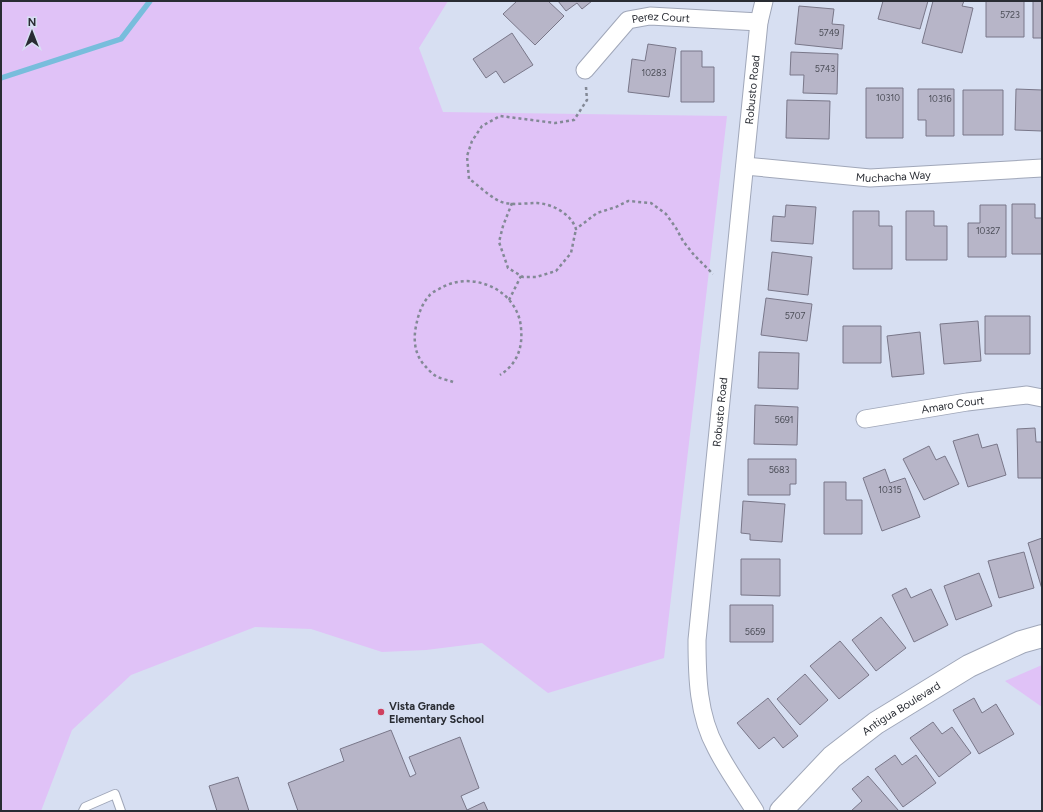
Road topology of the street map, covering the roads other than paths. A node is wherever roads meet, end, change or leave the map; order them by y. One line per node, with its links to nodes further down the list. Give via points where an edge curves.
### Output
1 (764, 1): 2 (street, Robusto Road)
2 (759, 22): 3 (street, Perez Court, via 650,16 628,20); 4 (street, Robusto Road)
3 (585, 70)
4 (745, 166): 5 (street, Muchacha Way, via 870,178); 11 (street, Robusto Road, via 697,640 697,678 703,715 715,747)
5 (1042, 168)
6 (1042, 398): 7 (street, Amaro Court, via 1027,395 967,402)
7 (865, 419)
8 (1042, 636): 12 (street, Antigua Boulevard, via 1021,642 969,666 876,723 832,757)
9 (83, 811): 10 (lane, via 85,807 115,794)
10 (121, 811)
11 (754, 811)
12 (781, 811)

